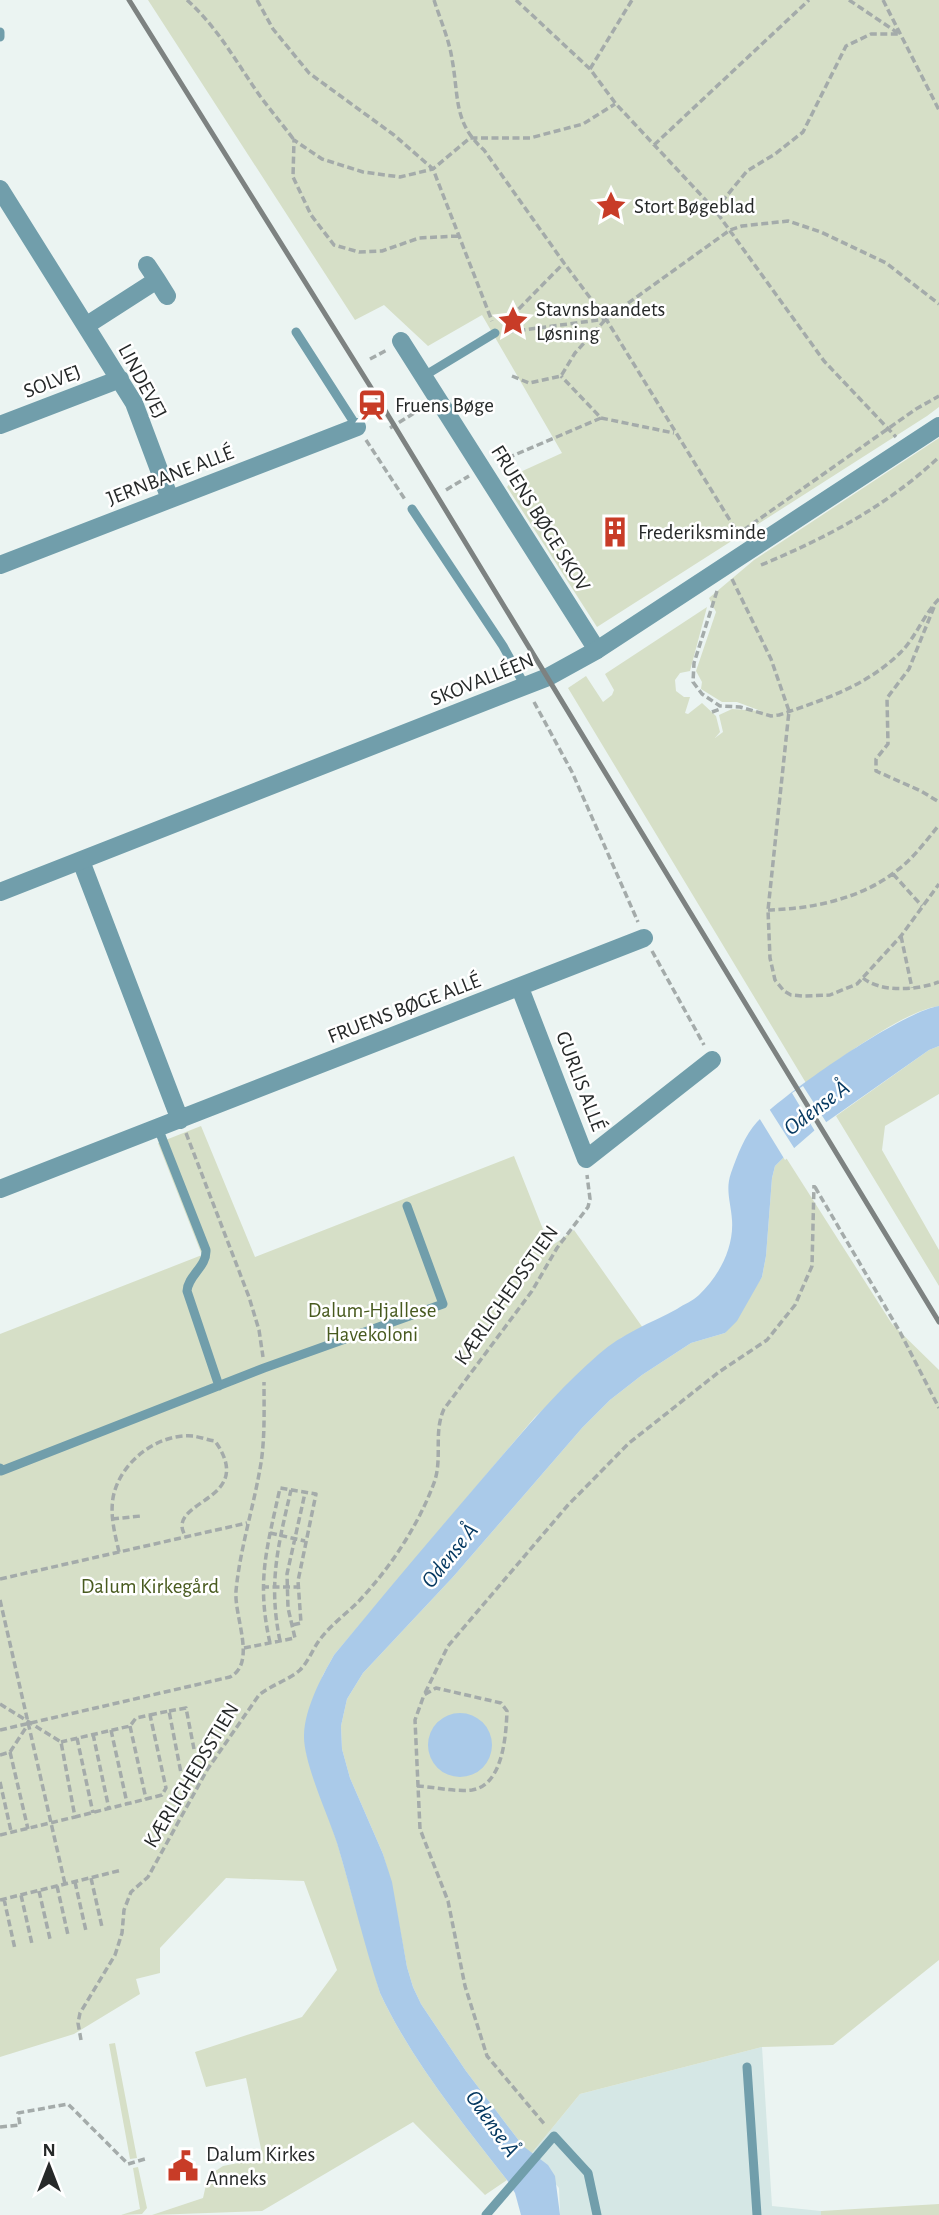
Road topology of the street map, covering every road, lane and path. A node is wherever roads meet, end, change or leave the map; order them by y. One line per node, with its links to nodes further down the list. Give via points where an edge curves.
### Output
1 (187, 0): 14 (path, via 233,53)
2 (257, 0): 16 (path, via 273,29 309,73)
3 (434, 0): 13 (path, via 452,57 460,117)
4 (516, 0): 10 (path)
5 (632, 0): 10 (path)
6 (809, 0): 15 (path)
7 (849, 0): 9 (path)
8 (883, 0): 9 (path)
9 (900, 34): 12 (path); 18 (path, via 871,34 845,46 803,132 747,171)
10 (590, 69): 11 (path)
11 (615, 104): 13 (path, via 583,124 530,138); 15 (path)
12 (939, 110)
13 (470, 138): 16 (path); 21 (path, via 484,150)
14 (294, 140): 16 (path, via 322,159 363,172 400,177); 20 (path, via 293,177 311,215 334,245 382,251 419,238)
15 (654, 145): 18 (path)
16 (433, 169): 20 (path)
17 (0, 189): 25 (street, LINDEVEJ)
18 (715, 211): 19 (path)
19 (730, 230): 23 (path, via 788,221 821,232 886,263); 24 (path); 40 (path, via 824,361)
20 (458, 236): 27 (path)
21 (564, 263): 24 (path); 27 (path)
22 (167, 296): 25 (street, via 152,273)
23 (939, 304)
24 (607, 319): 27 (path); 31 (path, via 575,353); 41 (path)
25 (87, 325): 32 (street, LINDEVEJ)
26 (296, 332): 38 (lane)
27 (495, 333): 29 (lane)
28 (401, 341): 29 (street, FRUENS BØGE SKOV)
29 (424, 376): 34 (street, FRUENS BØGE SKOV)
30 (512, 376): 31 (path, via 529,383)
31 (561, 376): 35 (path)
32 (120, 379): 36 (street, SOLVEJ); 46 (street, LINDEVEJ, via 134,402)
33 (939, 396): 40 (path)
34 (438, 398): 39 (path); 44 (street, FRUENS BØGE SKOV)
35 (601, 418): 41 (path); 44 (path)
36 (0, 425)
37 (939, 426): 42 (street, SKOVALLÉEN)
38 (357, 427): 46 (street, JERNBANE ALLÉ); 47 (path)
39 (390, 428)
40 (888, 429): 42 (path); 48 (path)
41 (675, 434): 48 (path)
42 (907, 449): 49 (street, SKOVALLÉEN)
43 (939, 457): 49 (path, via 879,505 806,546)
44 (483, 468): 45 (path); 53 (street, FRUENS BØGE SKOV)
45 (446, 490)
46 (170, 499): 50 (street, JERNBANE ALLÉ)
47 (412, 509): 54 (lane)
48 (738, 534): 49 (path); 51 (path)
49 (755, 558): 51 (street, SKOVALLÉEN)
50 (0, 565)
51 (725, 566): 53 (street, SKOVALLÉEN); 55 (path, via 692,676 702,694); 56 (path, via 771,659)
52 (938, 599): 56 (path, via 902,651 868,679); 58 (path, via 909,670 887,698 888,744 876,760 876,771)
53 (597, 650): 54 (street, SKOVALLÉEN)
54 (526, 688): 60 (street, SKOVALLÉEN); 67 (path, via 572,772)
55 (720, 706): 56 (path, via 771,716); 57 (path)
56 (789, 711): 65 (path)
57 (712, 712)
58 (939, 802)
59 (939, 825): 61 (path)
60 (81, 861): 63 (street, SKOVALLÉEN); 73 (street)
61 (893, 874): 64 (path); 65 (path, via 863,891 822,904)
62 (939, 884): 64 (path)
63 (0, 892)
64 (922, 906): 66 (path)
65 (768, 910): 68 (path, via 771,969 784,991 830,995)
66 (901, 936): 68 (path); 71 (path)
67 (644, 938): 70 (street, FRUENS BØGE ALLÉ); 72 (path)
68 (863, 978): 71 (path, via 870,984)
69 (939, 982): 71 (path)
70 (520, 988): 73 (street, FRUENS BØGE ALLÉ); 75 (street, GURLIS ALLÉ)
71 (912, 988)
72 (712, 1060): 75 (street, GURLIS ALLÉ)
73 (180, 1119): 74 (street, FRUENS BØGE ALLÉ); 78 (path, via 249,1297)
74 (158, 1128): 76 (street, FRUENS BØGE ALLÉ); 79 (lane, via 206,1250 187,1291)
75 (586, 1159): 143 (path, KÆRLIGHEDSSTIEN, via 588,1207 444,1409 438,1427 439,1466 416,1521 390,1563 320,1639 302,1667 259,1695 207,1770 148,1877 131,1892 115,1955 80,2013)
76 (0, 1189)
77 (407, 1206): 78 (lane, via 443,1304)
78 (264, 1368): 79 (lane); 86 (path, via 261,1462)
79 (219, 1387): 81 (lane)
80 (939, 1408): 103 (path, via 814,1185 812,1266 795,1306 767,1340 629,1443 568,1505 448,1646)
81 (0, 1468)
82 (290, 1490): 83 (path); 87 (path, via 280,1488); 88 (path)
83 (305, 1492): 90 (path); 91 (path, via 316,1494)
84 (141, 1516): 85 (path)
85 (112, 1519): 89 (path, via 120,1478 150,1446 192,1436 215,1441 227,1465 222,1483 184,1517); 92 (path)
86 (247, 1523): 89 (path); 102 (path, via 236,1595)
87 (270, 1533): 88 (path); 94 (path)
88 (280, 1535): 90 (path); 95 (path)
89 (185, 1537): 92 (path)
90 (294, 1539): 91 (path); 96 (path)
91 (305, 1541): 97 (path)
92 (118, 1552): 93 (path)
93 (0, 1579)
94 (262, 1587): 95 (path); 101 (path)
95 (273, 1587): 96 (path); 100 (path)
96 (286, 1587): 97 (path); 99 (path)
97 (298, 1587): 99 (path, via 301,1623)
98 (0, 1600): 107 (path)
99 (292, 1625): 100 (path, via 295,1638)
100 (280, 1641): 101 (path)
101 (270, 1643): 102 (path)
102 (244, 1648): 107 (path, via 242,1667 230,1677)
103 (424, 1695): 119 (path, via 415,1720); 119 (path, via 436,1688 501,1703 507,1711 506,1730 496,1772 484,1785 472,1790)
104 (0, 1704): 107 (path)
105 (169, 1711): 106 (path); 114 (path, via 186,1708); 117 (path)
106 (150, 1715): 108 (path, via 135,1718); 120 (path, via 166,1788 162,1796)
107 (29, 1723): 109 (path); 113 (path); 115 (path); 125 (path)
108 (130, 1726): 110 (path); 120 (path)
109 (0, 1730)
110 (111, 1730): 111 (path); 121 (path)
111 (93, 1734): 112 (path); 122 (path)
112 (77, 1738): 113 (path); 123 (path)
113 (61, 1742): 124 (path)
114 (194, 1749)
115 (10, 1752): 116 (path); 126 (path)
116 (0, 1755)
117 (181, 1773)
118 (0, 1782): 127 (path)
119 (417, 1786): 146 (path, via 420,1829 448,1901 465,1986 487,2056)
120 (146, 1799): 121 (path)
121 (127, 1804): 122 (path)
122 (110, 1809): 123 (path)
123 (93, 1813): 124 (path)
124 (75, 1817): 125 (path)
125 (52, 1824): 126 (path); 132 (path)
126 (28, 1829): 127 (path)
127 (11, 1832): 128 (path)
128 (0, 1835)
129 (122, 1870): 130 (path)
130 (91, 1878): 131 (path); 137 (path)
131 (75, 1882): 132 (path); 138 (path)
132 (65, 1884): 133 (path)
133 (57, 1886): 134 (path); 139 (path)
134 (39, 1891): 135 (path); 140 (path)
135 (21, 1895): 136 (path); 141 (path)
136 (2, 1899): 142 (path)
137 (102, 1927)
138 (86, 1931)
139 (68, 1935)
140 (50, 1939)
141 (32, 1944)
142 (15, 1949)
143 (81, 2040)
144 (747, 2067): 150 (lane)
145 (0, 2127): 147 (path, via 20,2125 18,2113 68,2104 128,2164)
146 (554, 2136): 148 (lane); 149 (lane, via 588,2173)
147 (145, 2159)
148 (486, 2215)
149 (597, 2215)
150 (757, 2215)

